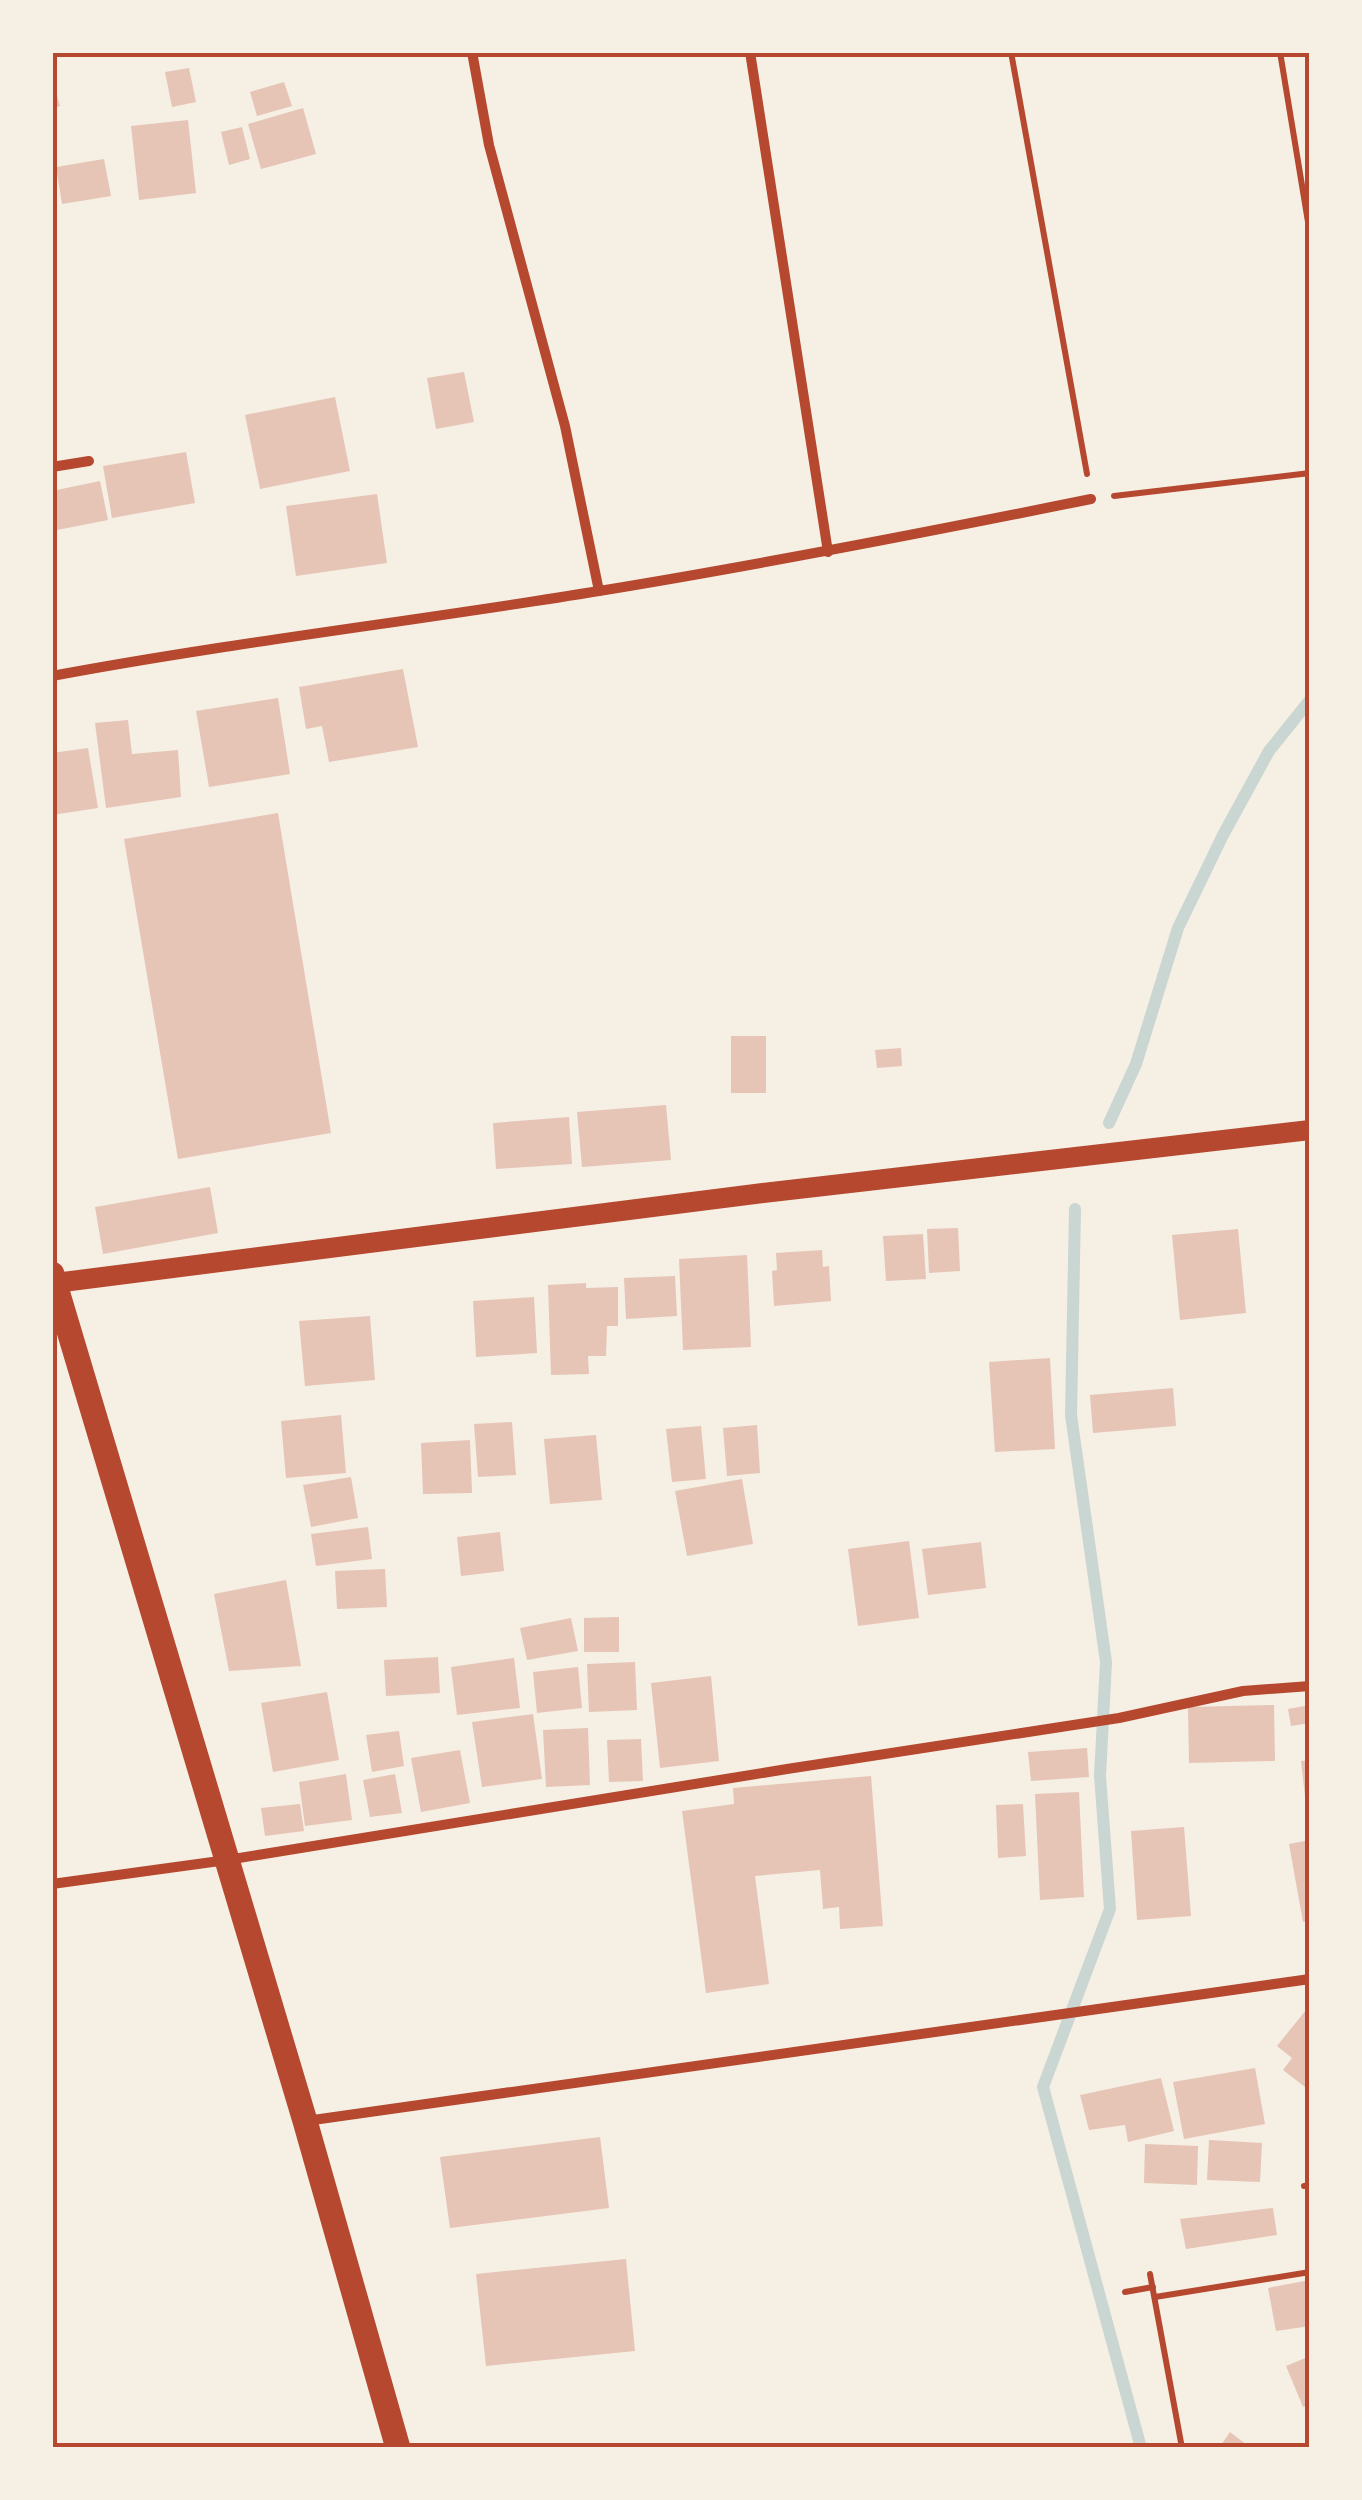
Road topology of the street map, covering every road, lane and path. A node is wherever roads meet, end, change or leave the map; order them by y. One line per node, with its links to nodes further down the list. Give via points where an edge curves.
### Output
1 (472, 52): 11 (street, via 489,146 565,426)
2 (750, 52): 10 (street)
3 (1010, 52): 9 (path)
4 (1280, 52): 5 (path)
5 (1309, 233)
6 (89, 460): 7 (street)
7 (52, 466)
8 (1310, 472): 9 (path)
9 (1091, 499): 10 (street)
10 (828, 552): 11 (street)
11 (598, 591): 12 (street)
12 (52, 676)
13 (1310, 1130): 14 (main road)
14 (54, 1278): 15 (main road)
15 (61, 1333): 17 (main road)
16 (1310, 1686): 17 (street, via 1243,1691 1119,1718)
17 (226, 1860): 18 (street); 20 (main road)
18 (52, 1884)
19 (1310, 1979): 20 (street)
20 (305, 2122): 26 (main road)
21 (1310, 2272): 25 (path)
22 (1150, 2274): 23 (path)
23 (1153, 2287): 24 (path); 25 (path)
24 (1124, 2292)
25 (1155, 2297): 27 (path)
26 (398, 2448)
27 (1182, 2448)

